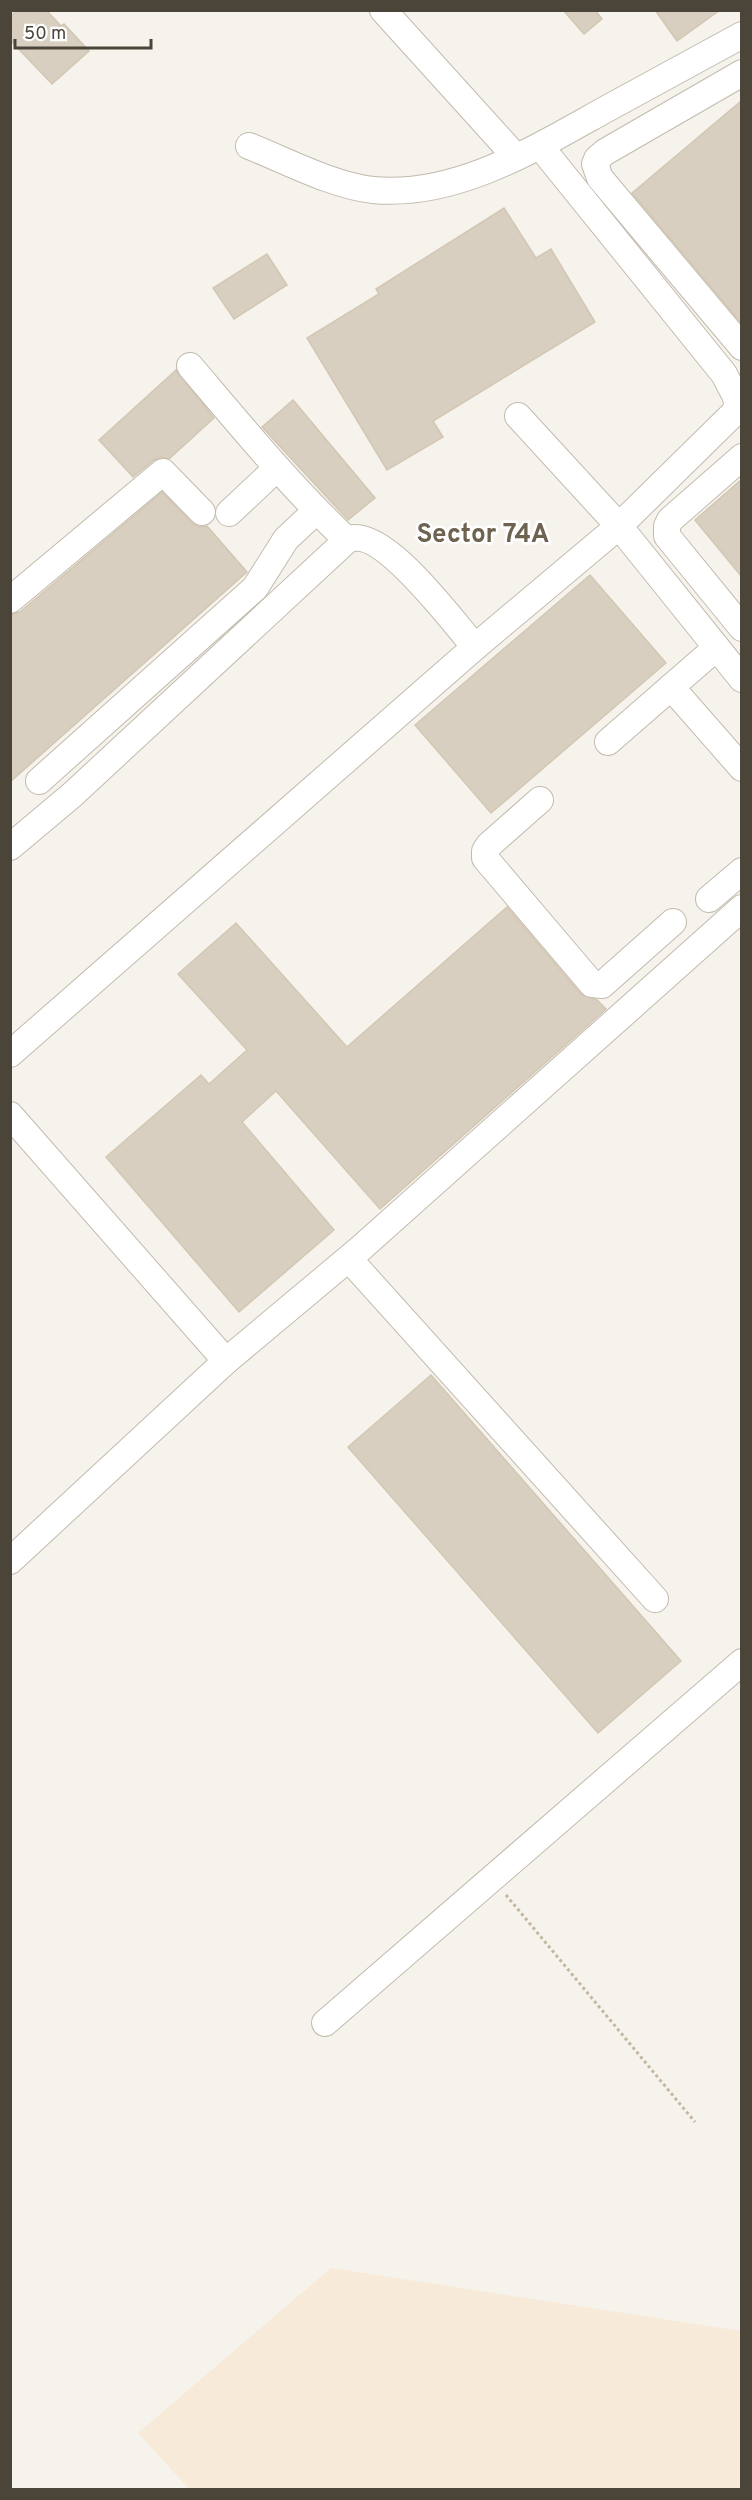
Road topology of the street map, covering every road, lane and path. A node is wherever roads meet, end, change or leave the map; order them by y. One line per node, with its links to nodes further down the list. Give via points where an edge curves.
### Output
1 (383, 10): 6 (street)
2 (741, 35): 5 (street)
3 (741, 74): 7 (street, via 605,153 595,164 600,178)
4 (249, 146): 6 (street, via 373,190 428,187 470,176)
5 (540, 146): 6 (street); 15 (street, via 724,374 738,405 726,422)
6 (516, 157)
7 (741, 347)
8 (190, 366): 11 (street)
9 (518, 416): 15 (street)
10 (741, 457): 18 (street, via 667,526 667,536)
11 (277, 468): 12 (street); 14 (street)
12 (316, 511): 16 (street); 25 (street, via 286,538 261,580 242,601)
13 (202, 512): 17 (street, via 163,472)
14 (229, 513)
15 (619, 526): 19 (street); 20 (street)
16 (347, 540): 19 (street, via 353,536 368,539 389,552); 27 (street, via 72,795)
17 (10, 600)
18 (741, 628)
19 (475, 646): 34 (street)
20 (716, 648): 21 (street); 22 (street)
21 (741, 679)
22 (671, 687): 23 (street); 24 (street)
23 (608, 742)
24 (741, 768)
25 (39, 781)
26 (540, 800): 32 (street, via 489,845 485,858 592,984 602,985)
27 (15, 835)
28 (741, 871): 29 (street)
29 (709, 899)
30 (741, 908): 33 (street)
31 (673, 922): 32 (street)
32 (614, 974): 33 (street)
33 (637, 1001): 36 (street)
34 (10, 1054)
35 (10, 1115): 37 (street)
36 (349, 1259): 37 (street); 39 (street)
37 (226, 1361): 38 (street)
38 (10, 1561)
39 (656, 1599)
40 (741, 1662): 41 (street)
41 (492, 1878): 42 (street); 43 (path)
42 (325, 2023)
43 (695, 2122)

